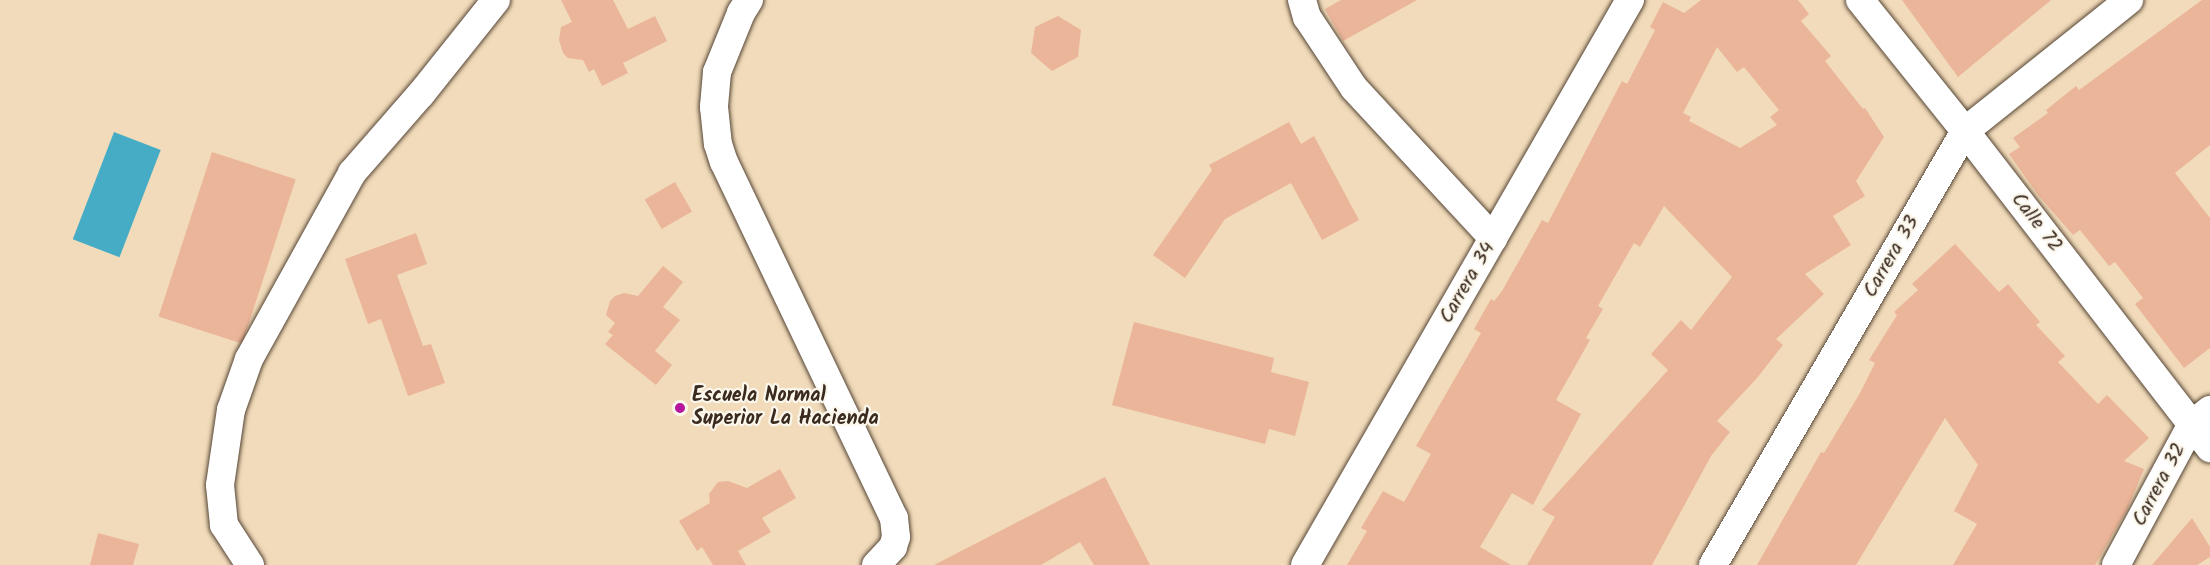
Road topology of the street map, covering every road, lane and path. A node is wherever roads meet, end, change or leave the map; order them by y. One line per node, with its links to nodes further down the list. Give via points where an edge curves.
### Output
1 (496, 0): 11 (street, via 352,173 249,359 231,410 220,485 224,525)
2 (1302, 0): 8 (street, via 1307,17 1354,88)
3 (1630, 0): 8 (street, Carrera 34)
4 (1860, 0): 7 (street, Calle 72)
5 (2129, 0): 7 (street, Carrera 33)
6 (742, 4): 12 (street, via 717,72 714,107 718,144 894,518 893,547)
7 (1965, 131): 9 (street, Calle 72); 14 (street, Carrera 33)
8 (1493, 238): 13 (street, Carrera 34)
9 (2201, 417): 10 (street, Calle 72); 15 (street, Carrera 32)
10 (2210, 448)
11 (250, 565)
12 (876, 565)
13 (1305, 565)
14 (1713, 565)
15 (2116, 565)

